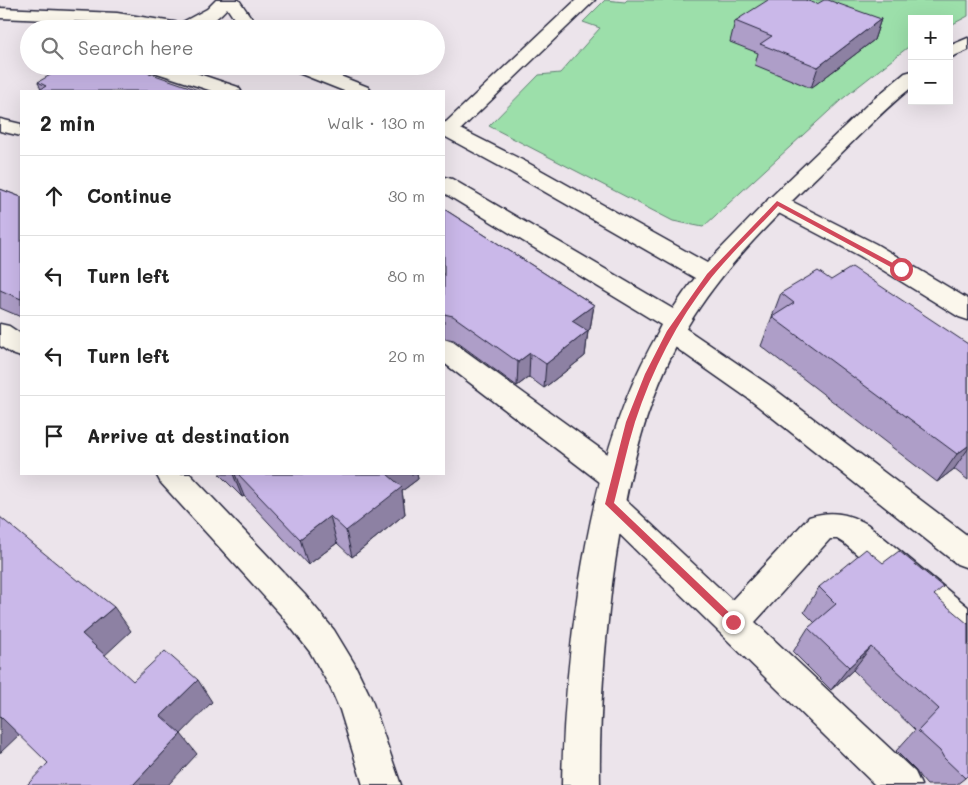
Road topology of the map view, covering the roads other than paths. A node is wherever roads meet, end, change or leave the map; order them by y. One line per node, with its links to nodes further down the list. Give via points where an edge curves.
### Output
1 (225, 0): 6 (street)
2 (230, 0): 7 (street)
3 (586, 0): 18 (street)
4 (0, 13): 5 (street)
5 (126, 20)
6 (199, 20)
7 (244, 20)
8 (0, 24): 9 (street)
9 (20, 25)
10 (968, 43): 11 (street)
11 (953, 51)
12 (182, 75): 15 (street)
13 (321, 75): 16 (street)
14 (908, 81): 21 (street)
15 (228, 90)
16 (358, 90)
17 (0, 125): 19 (street)
18 (447, 129): 22 (street)
19 (20, 130)
20 (445, 185): 24 (street)
21 (777, 203): 22 (street); 23 (street, via 868,250)
22 (709, 276): 24 (street)
23 (968, 311)
24 (673, 327): 29 (street, via 631,422); 30 (street)
25 (0, 333): 26 (street)
26 (20, 346)
27 (445, 351): 29 (street)
28 (172, 475): 33 (street, via 321,641 357,706)
29 (612, 491): 31 (street); 34 (street, via 588,647)
30 (968, 554)
31 (733, 622): 32 (street, via 820,527 831,524 856,534); 35 (street)
32 (968, 628)
33 (382, 785)
34 (581, 785)
35 (902, 785)

